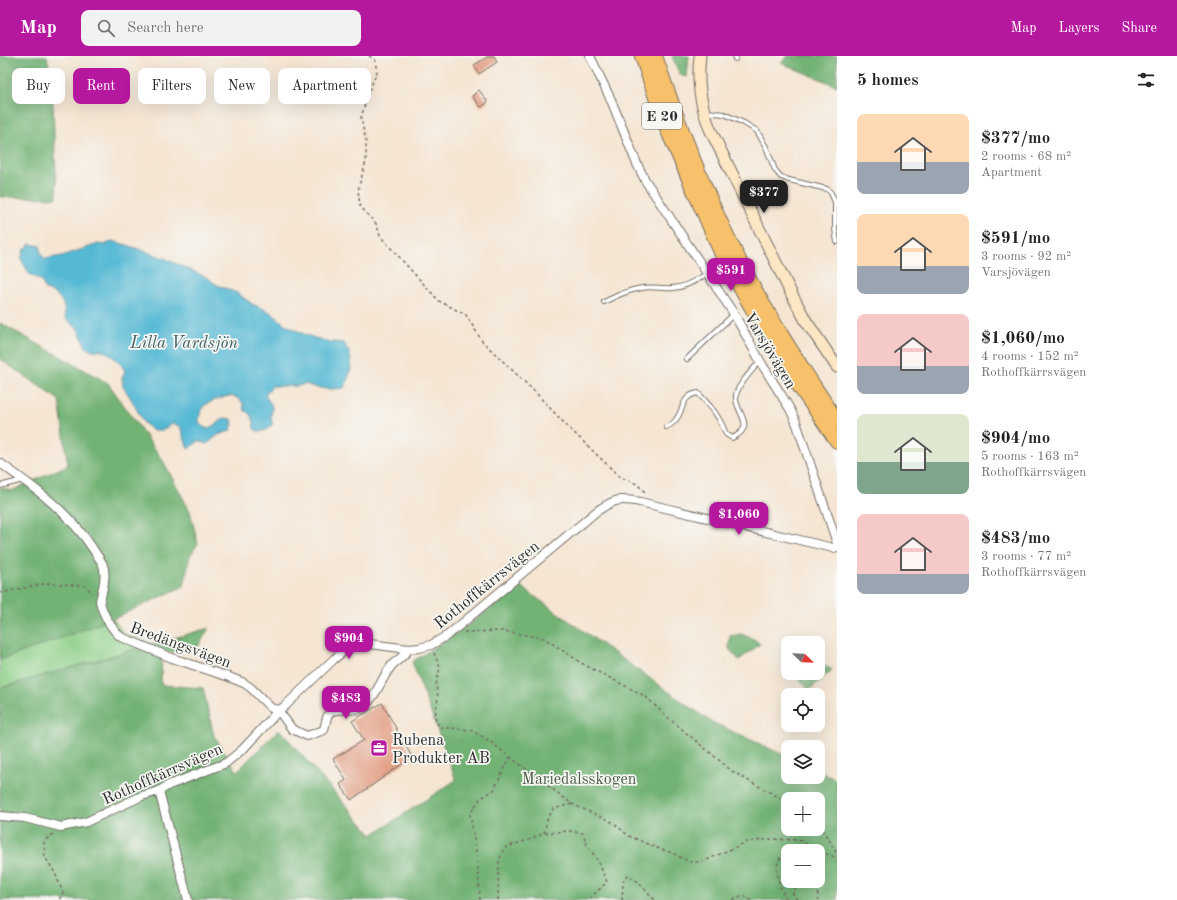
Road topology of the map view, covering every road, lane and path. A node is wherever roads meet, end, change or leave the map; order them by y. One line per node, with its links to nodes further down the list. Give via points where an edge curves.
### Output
1 (368, 56): 20 (path, via 375,60 377,72 361,118 366,142 366,161 358,190 360,206 377,225 380,236 439,301 466,315 482,342 620,477 637,484 645,492)
2 (590, 56): 8 (street, Varsjövägen, via 611,100 636,164)
3 (642, 56): 16 (highway, E 20, via 665,124 724,259 784,364)
4 (655, 56): 14 (highway, E 20, via 684,139 731,244 773,321)
5 (700, 56): 6 (street, via 698,89)
6 (704, 112): 7 (lane, via 724,114 757,131 775,170 781,177 827,189 836,202); 13 (street, via 790,291 806,321)
7 (837, 242)
8 (707, 274): 9 (lane, via 682,286 640,288); 10 (street, Varsjövägen)
9 (604, 302)
10 (734, 314): 11 (lane); 12 (street, Varsjövägen)
11 (687, 359)
12 (760, 361): 15 (lane, via 738,389 736,397 744,418 744,429 739,435 732,438 726,434 714,410 698,393 690,394 674,423); 21 (street, Varsjövägen, via 796,422)
13 (837, 367)
14 (837, 421)
15 (666, 427)
16 (837, 441)
17 (0, 463): 18 (street)
18 (23, 480): 19 (lane); 24 (street, via 64,513 88,541 103,565 105,574)
19 (0, 486)
20 (640, 502): 22 (street, Rothoffkärrsvägen); 26 (street, Rothoffkärrsvägen, via 620,499 606,505 448,635)
21 (837, 543)
22 (837, 547)
23 (0, 593): 24 (path, via 48,583 85,586)
24 (100, 600): 28 (street, Bredängsvägen, via 107,619 121,637 172,658 229,676 251,688 271,708)
25 (464, 632): 31 (path, via 501,631 544,638 583,664 645,696 732,771)
26 (431, 645): 27 (street, Rothoffkärrsvägen); 29 (path, via 440,667 436,685 438,697 435,717 439,727 471,730)
27 (409, 649): 28 (street, Rothoffkärrsvägen, via 362,643 349,647); 28 (street, Bredängsvägen, via 393,664 367,702 353,710 335,710 328,715 324,730 307,736 292,729)
28 (278, 710): 30 (street, Rothoffkärrsvägen, via 243,749 226,763)
29 (510, 757): 32 (path); 48 (path, via 494,790 480,799 470,814)
30 (159, 791): 34 (street, Rothoffkärrsvägen, via 142,796 86,822); 47 (street)
31 (781, 798)
32 (572, 804): 35 (path, via 553,809); 37 (path, via 612,822 629,836 690,862 702,862 747,842 771,839 799,840)
33 (0, 816): 34 (street, Rothoffkärrsvägen, via 25,818)
34 (61, 827): 46 (path, via 44,841 45,857 63,893)
35 (544, 834): 49 (path, via 504,848 499,861); 50 (path, via 583,832 587,845 598,861 607,882)
36 (825, 834): 39 (path)
37 (806, 844)
38 (825, 853): 41 (path)
39 (837, 854)
40 (781, 858): 42 (path, via 776,872)
41 (837, 858)
42 (781, 888)
43 (781, 888): 55 (path)
44 (795, 888): 56 (path, via 793,894)
45 (817, 888): 57 (path)
46 (59, 900)
47 (188, 900)
48 (480, 900)
49 (498, 900)
50 (588, 900)
51 (622, 900): 52 (path, via 623,882 628,876 637,881)
52 (655, 900)
53 (734, 900): 54 (path, via 743,895)
54 (751, 900)
55 (786, 900)
56 (797, 900)
57 (818, 900)

